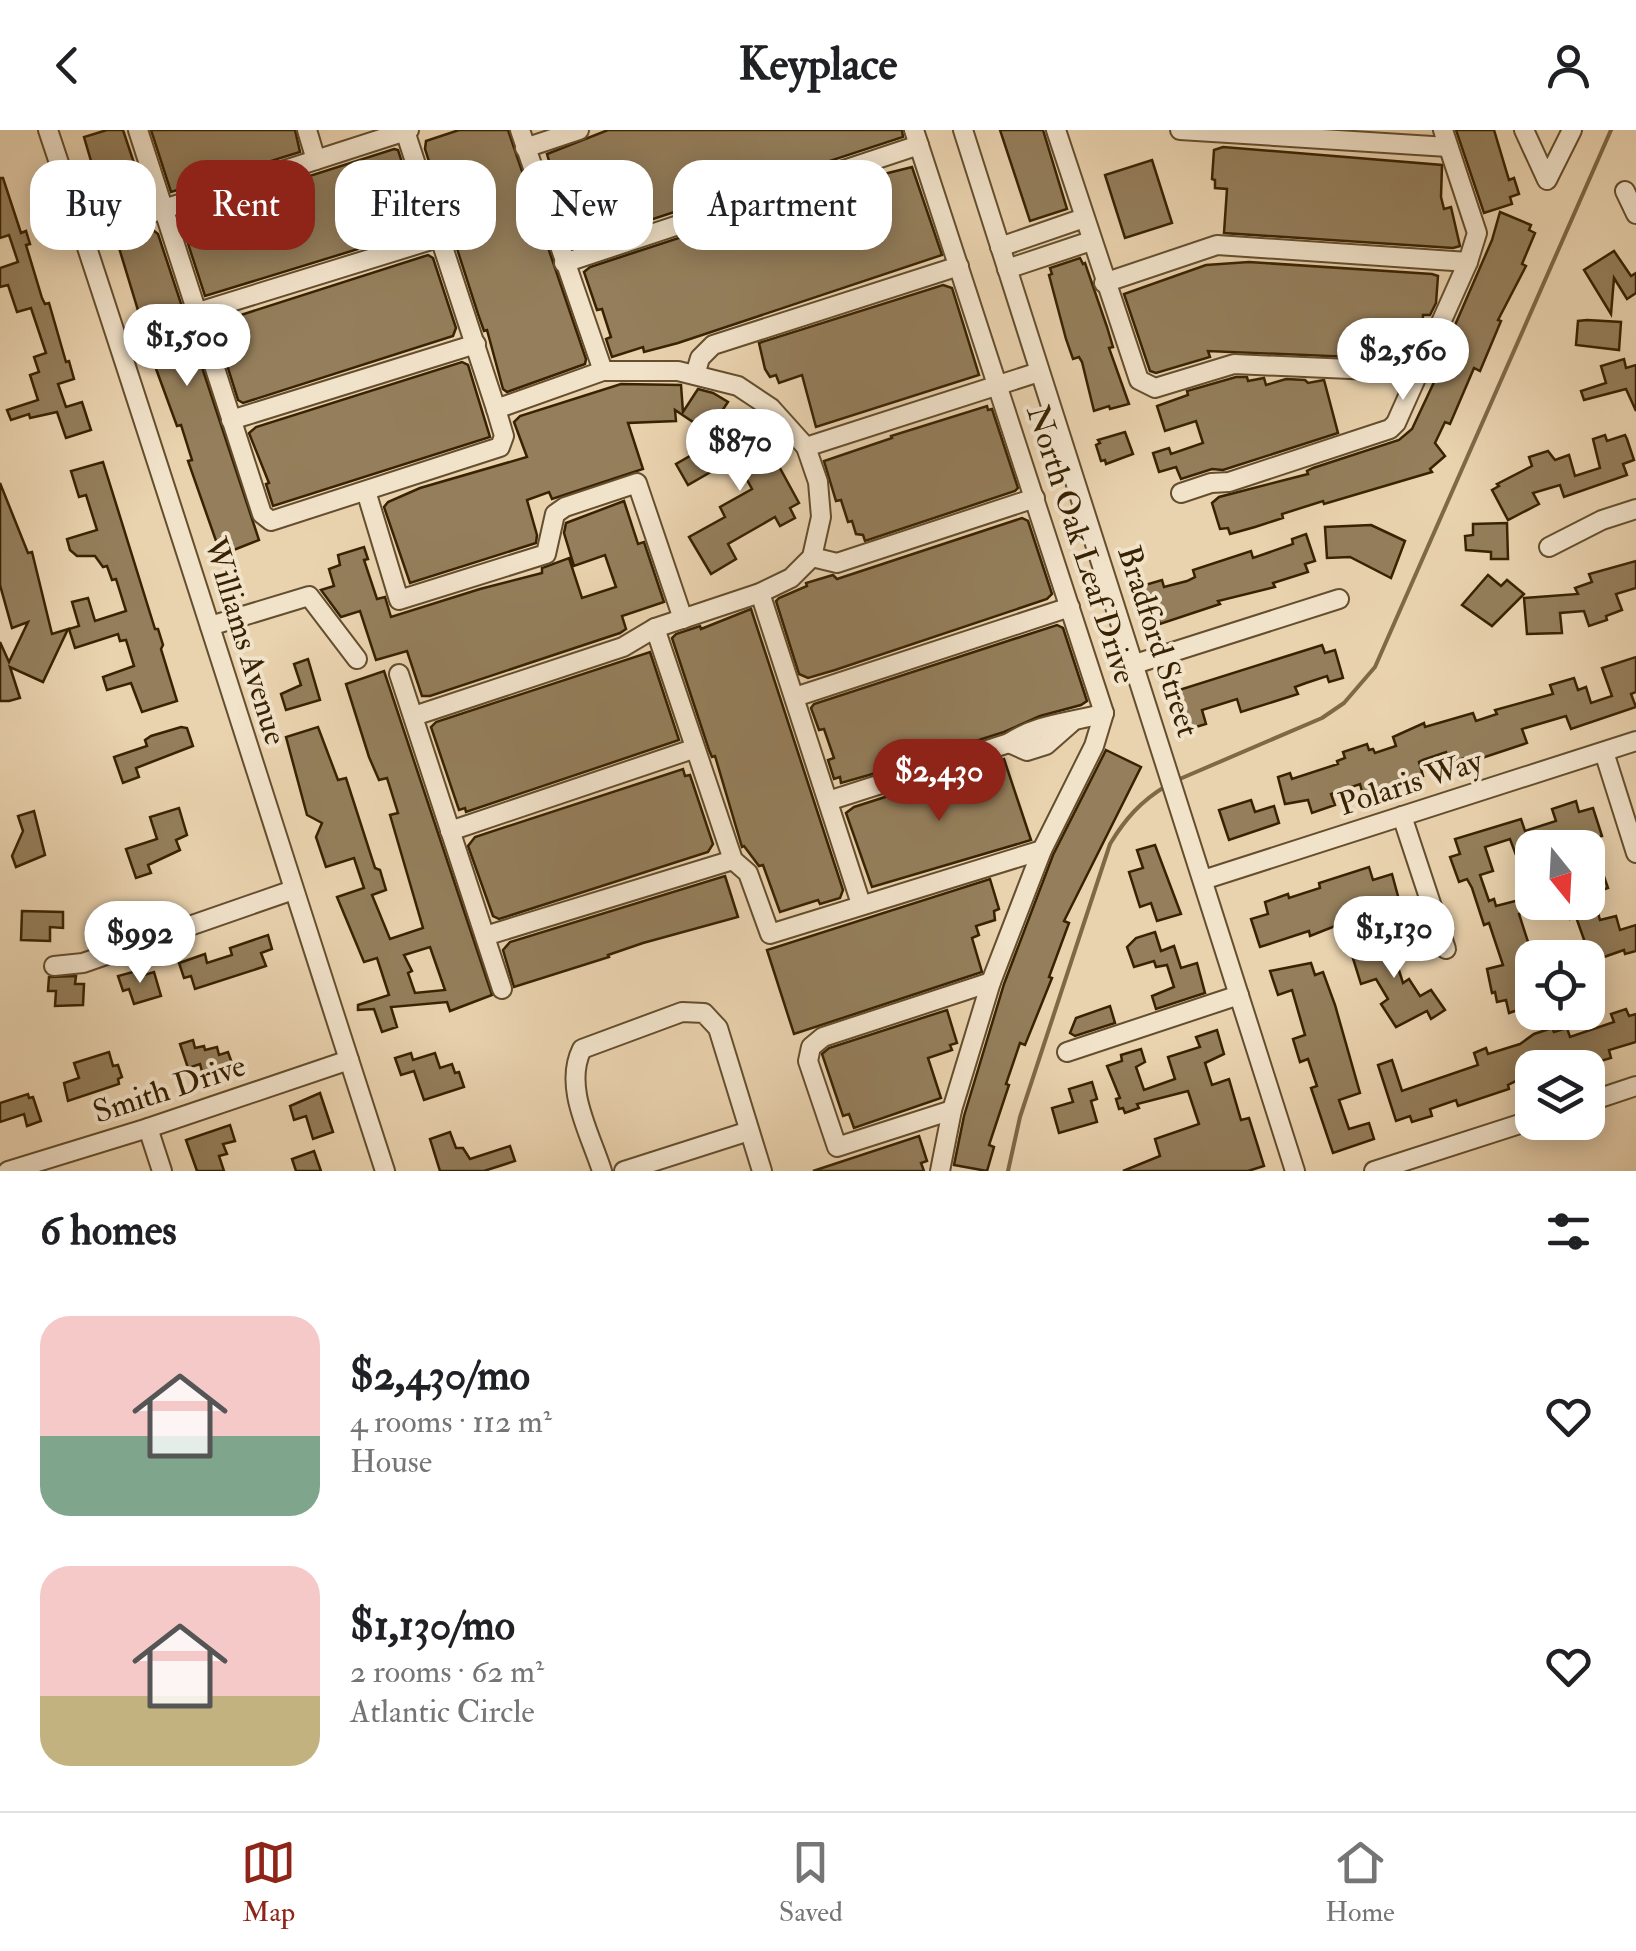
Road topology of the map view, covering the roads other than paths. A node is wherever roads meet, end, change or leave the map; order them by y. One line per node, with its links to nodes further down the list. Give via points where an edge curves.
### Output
1 (48, 130): 14 (street, Williams Avenue)
2 (138, 130): 18 (street)
3 (306, 130): 15 (street)
4 (407, 130): 15 (street); 16 (street)
5 (580, 130): 12 (street)
6 (963, 130): 23 (street, Bradford Street)
7 (1056, 130): 21 (street)
8 (1180, 130): 13 (street)
9 (1524, 130): 10 (street, via 1547,180)
10 (1572, 130)
11 (916, 138): 28 (street); 29 (street, North Oak Leaf Drive)
12 (522, 139): 28 (street)
13 (1445, 139): 27 (street, via 1477,233)
14 (58, 160)
15 (316, 160): 18 (street)
16 (417, 160)
17 (1624, 191): 20 (street)
18 (162, 209): 19 (street); 32 (street)
19 (156, 211)
20 (1636, 214)
21 (1084, 218): 22 (street); 23 (street)
22 (1091, 241): 30 (street); 31 (street)
23 (1000, 247): 30 (street, Bradford Street)
24 (88, 250): 52 (street, Williams Avenue)
25 (399, 250): 32 (street)
26 (445, 250): 33 (street)
27 (1468, 262): 31 (street, via 1218,245); 36 (street)
28 (564, 263): 34 (street)
29 (959, 266): 37 (street, via 713,345); 38 (street, North Oak Leaf Drive)
30 (1007, 269): 35 (street, Bradford Street)
31 (1104, 283): 36 (street, via 1146,386 1234,364)
32 (195, 313): 40 (street)
33 (476, 344): 39 (street); 40 (street)
34 (603, 372): 37 (street); 39 (street)
35 (1040, 372): 38 (street); 55 (street, Bradford Street)
36 (1419, 372): 43 (street, via 1390,429)
37 (695, 375): 41 (street, via 738,386 771,408)
38 (999, 385): 41 (street); 44 (street, North Oak Leaf Drive)
39 (496, 409): 42 (street, via 504,436 500,447)
40 (231, 420): 42 (street, via 262,514 271,521)
41 (806, 447): 47 (street, via 821,517)
42 (366, 491): 51 (street, via 399,600 546,554 556,514 637,483)
43 (1181, 493)
44 (1035, 498): 47 (street, via 836,563); 50 (street, North Oak Leaf Drive)
45 (1636, 509): 46 (street)
46 (1549, 547)
47 (812, 557): 48 (street, via 791,578)
48 (760, 593): 51 (street); 57 (street)
49 (1339, 600): 55 (street)
50 (1070, 607): 57 (street); 58 (street, North Oak Leaf Drive)
51 (683, 619): 53 (street)
52 (210, 626): 54 (street, via 309,596); 70 (street, Williams Avenue)
53 (655, 628): 59 (street, via 623,647); 61 (street)
54 (357, 659)
55 (1135, 664): 69 (street, Bradford Street)
56 (400, 674): 59 (street)
57 (795, 697): 63 (street)
58 (1104, 712): 63 (street, via 1071,723 1046,745 1027,751 1009,743); 66 (street, North Oak Leaf Drive)
59 (414, 716): 65 (street)
60 (1636, 741): 62 (street, Polaris Way)
61 (694, 750): 65 (street); 68 (street)
62 (1604, 752): 64 (street, Polaris Way); 67 (street)
63 (828, 801): 71 (street)
64 (1402, 816): 69 (street, Polaris Way); 73 (street)
65 (450, 831): 72 (street)
66 (1042, 850): 71 (street); 75 (street, North Oak Leaf Drive)
67 (1636, 853)
68 (733, 860): 71 (street, via 748,873 770,934); 72 (street)
69 (1202, 880): 77 (street, Bradford Street)
70 (293, 890): 74 (street, via 83,963); 79 (street, Williams Avenue)
71 (861, 904)
72 (484, 936): 76 (street)
73 (1446, 950)
74 (54, 966)
75 (992, 982): 82 (street, North Oak Leaf Drive); 82 (street, via 823,1037 811,1047 808,1061 837,1146)
76 (502, 989)
77 (1239, 995): 78 (street); 93 (street, Bradford Street)
78 (1067, 1052)
79 (349, 1060): 84 (street, Smith Drive); 88 (street, Williams Avenue)
80 (1636, 1086): 81 (street)
81 (1605, 1096)
82 (952, 1110): 92 (street, North Oak Leaf Drive)
83 (1515, 1125): 94 (street)
84 (148, 1128): 86 (street, Smith Drive); 87 (street)
85 (749, 1131): 89 (street, via 718,1028 704,1014 682,1012 582,1049 573,1066); 90 (street); 91 (street)
86 (8, 1171)
87 (162, 1171)
88 (385, 1171)
89 (602, 1171)
90 (624, 1171)
91 (762, 1171)
92 (940, 1171)
93 (1295, 1171)
94 (1374, 1171)

